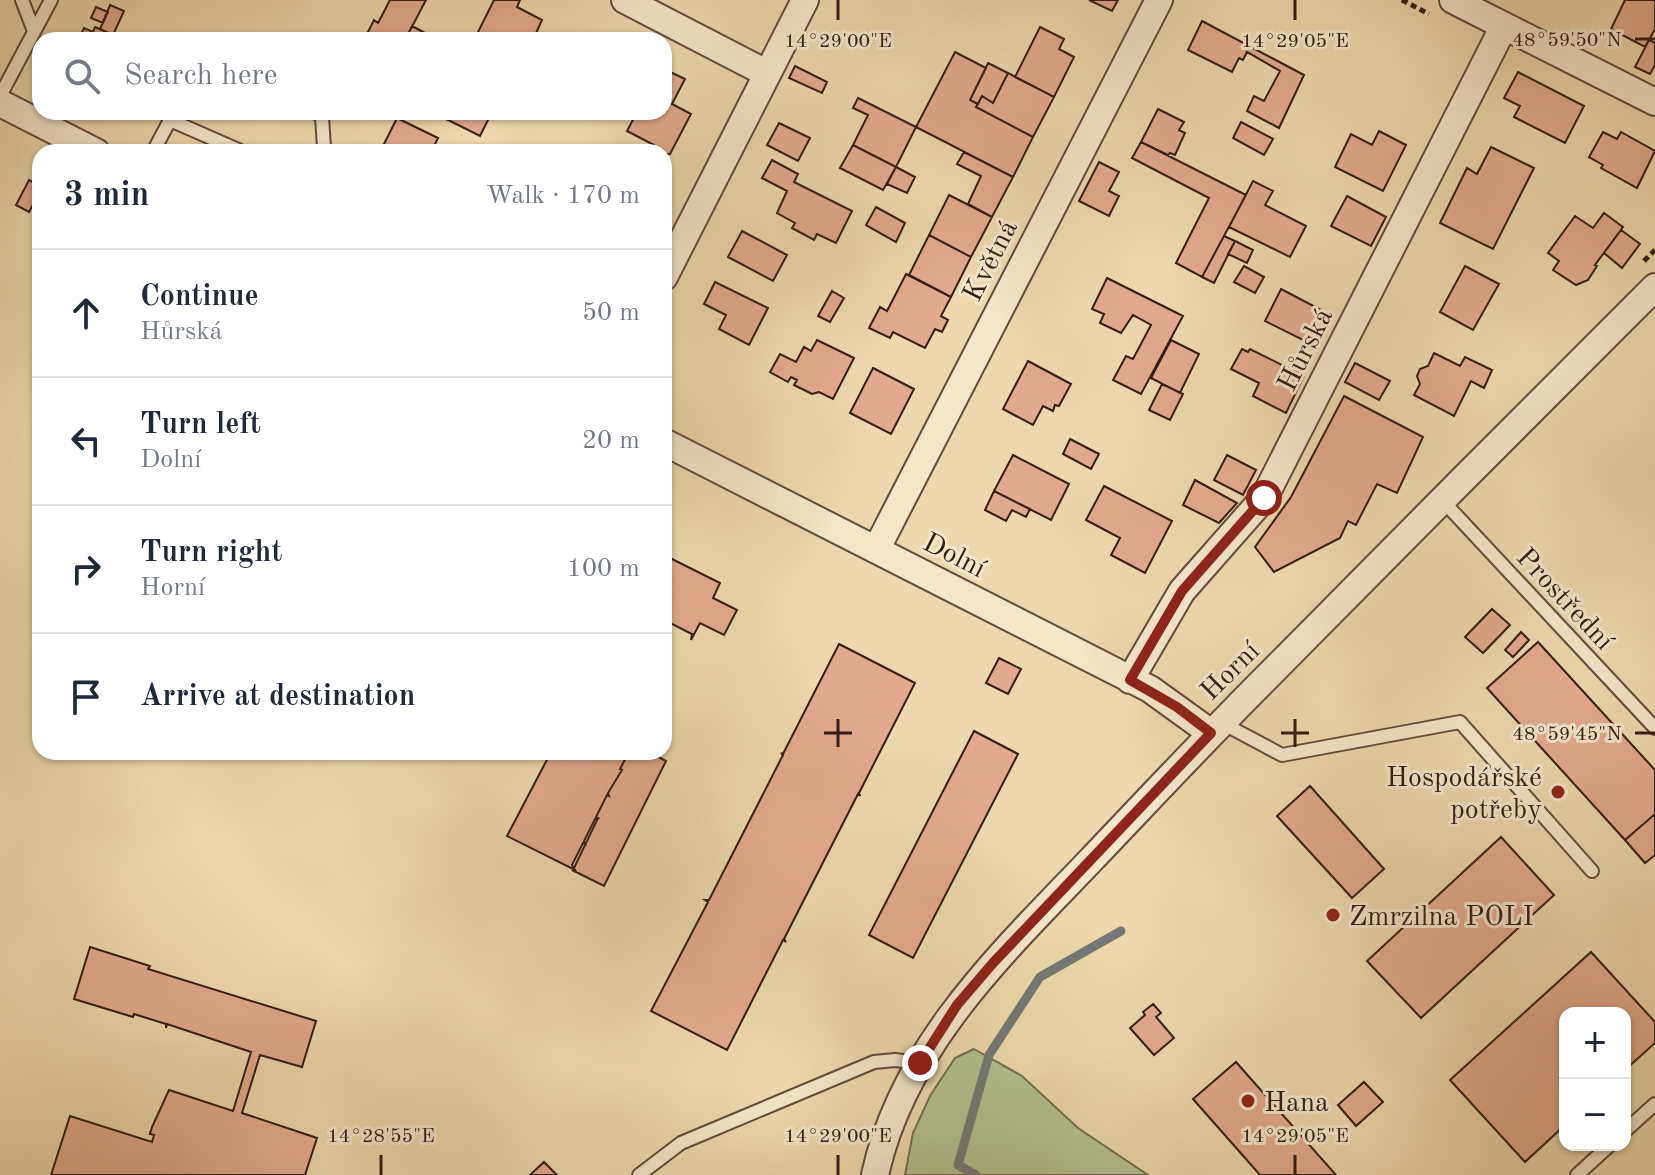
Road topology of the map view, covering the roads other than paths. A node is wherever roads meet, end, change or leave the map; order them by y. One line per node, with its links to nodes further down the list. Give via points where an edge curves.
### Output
1 (51, 0): 8 (lane)
2 (625, 0): 10 (street)
3 (805, 0): 10 (street)
4 (1159, 0): 27 (street, Květná)
5 (1453, 0): 7 (street)
6 (23, 1): 8 (lane)
7 (1504, 26): 12 (street); 28 (street, Hůrská, via 1264,498 1182,591)
8 (34, 31)
9 (32, 35): 11 (lane)
10 (766, 73): 23 (street)
11 (0, 96)
12 (1655, 102)
13 (0, 103): 14 (street)
14 (32, 119)
15 (33, 120): 19 (street)
16 (167, 120): 20 (lane)
17 (177, 120): 21 (lane)
18 (322, 120): 22 (lane)
19 (80, 144)
20 (157, 144)
21 (227, 144)
22 (324, 144)
23 (672, 261)
24 (1655, 287): 26 (street, Horní)
25 (672, 446): 27 (street, Dolní)
26 (1442, 500): 29 (street, Horní); 30 (lane, Prostřední)
27 (876, 550): 28 (street, Dolní)
28 (1130, 680): 29 (street, Dolní)
29 (1216, 728): 31 (lane, via 1282,755 1460,722); 32 (street, Horní, via 993,963 957,1005)
30 (1655, 728)
31 (1592, 871)
32 (920, 1063): 36 (lane, via 874,1062 681,1143); 37 (street, Horní, via 894,1113)
33 (1655, 1104): 34 (lane)
34 (1631, 1126)
35 (1603, 1151): 38 (lane)
36 (639, 1175)
37 (875, 1175)
38 (1577, 1175)

